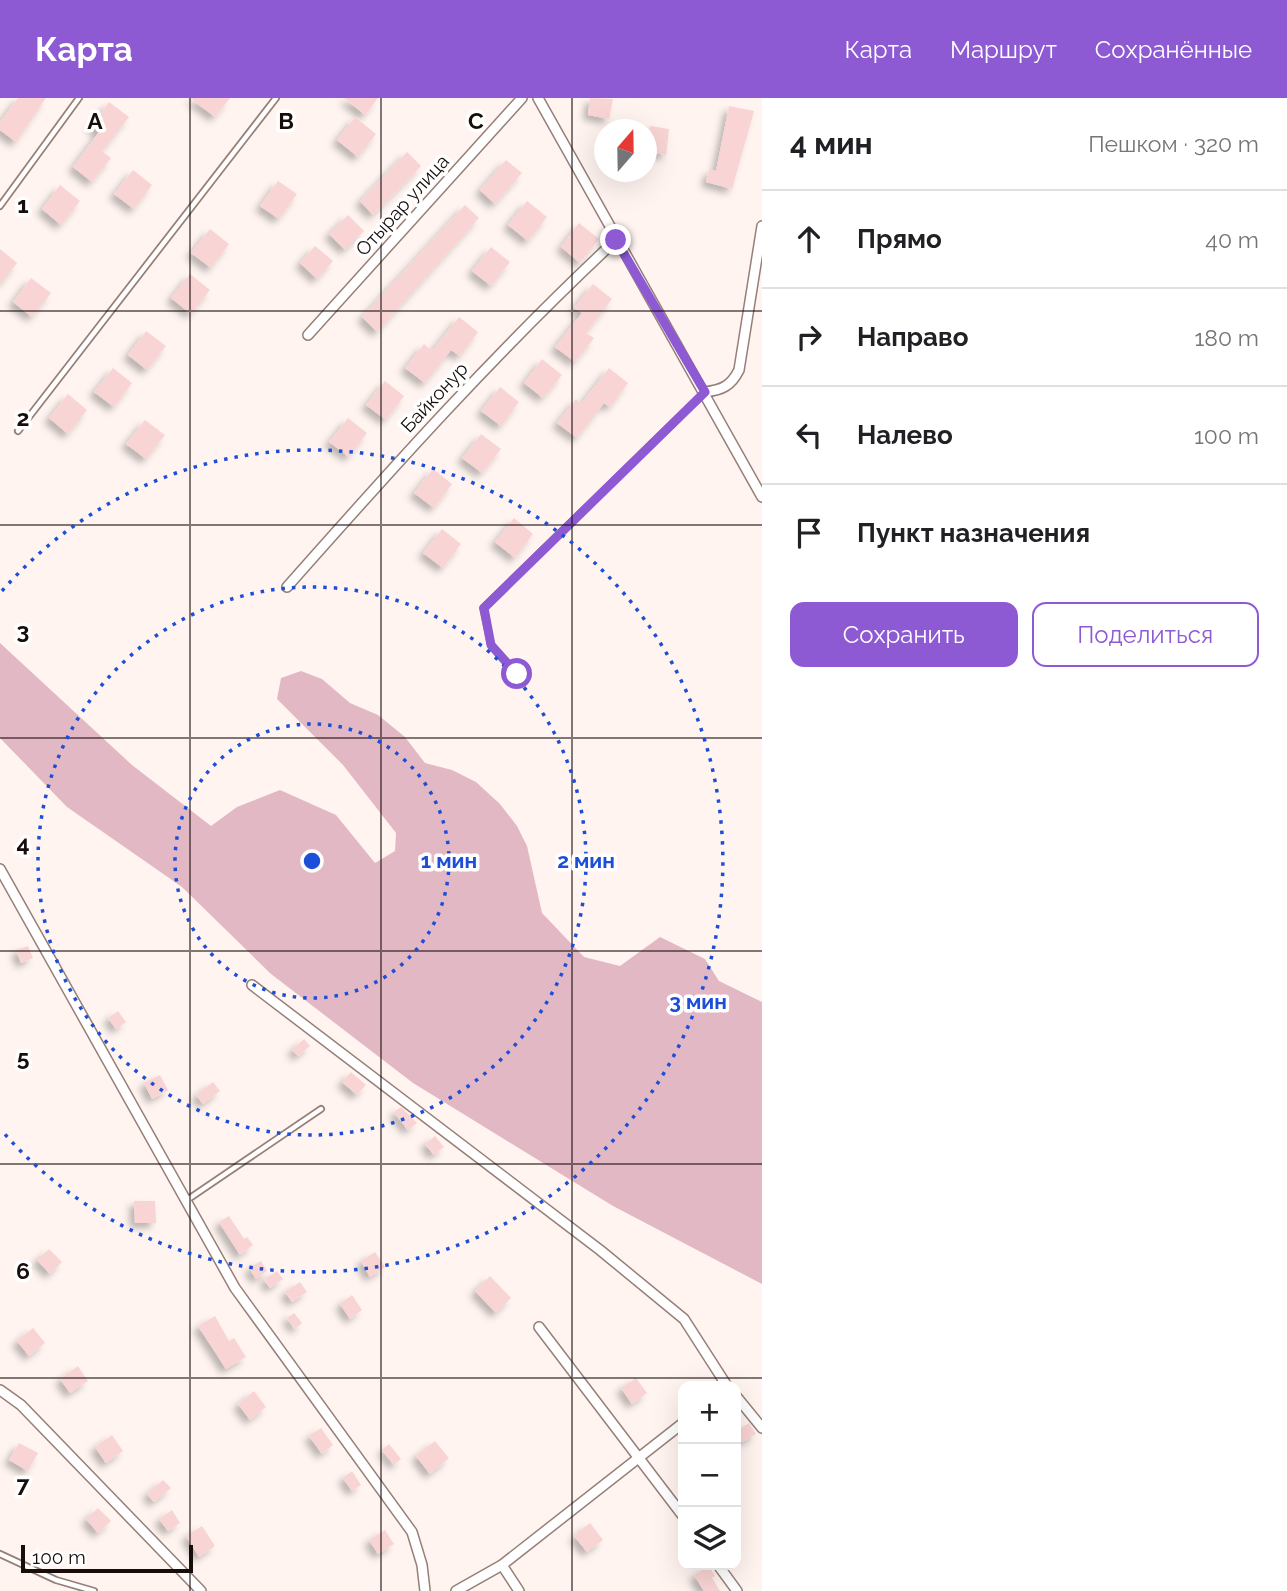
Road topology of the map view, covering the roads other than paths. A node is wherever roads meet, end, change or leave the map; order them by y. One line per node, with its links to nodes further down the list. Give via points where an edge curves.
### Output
1 (79, 98): 5 (lane)
2 (276, 98): 10 (lane)
3 (522, 98): 8 (street, Отырар улица)
4 (538, 98): 7 (street)
5 (0, 206)
6 (762, 226): 9 (street, via 740,370 721,390)
7 (616, 240): 9 (street); 12 (street, Байконур, via 527,323 444,410)
8 (308, 335)
9 (705, 392): 11 (street); 13 (lane, via 484,608 491,645)
10 (18, 431)
11 (762, 497)
12 (287, 587)
13 (517, 674)
14 (0, 869): 17 (street)
15 (252, 985): 19 (street, via 684,1319)
16 (321, 1109): 17 (lane)
17 (187, 1200): 31 (street, via 235,1288 412,1532)
18 (539, 1327): 24 (street)
19 (724, 1381)
20 (0, 1390): 30 (street, via 21,1405)
21 (741, 1402): 23 (street)
22 (678, 1427): 24 (street)
23 (762, 1428)
24 (641, 1458): 25 (street); 27 (street)
25 (678, 1509)
26 (0, 1554): 29 (lane, via 56,1580)
27 (502, 1565): 32 (street); 33 (street)
28 (722, 1570): 34 (street)
29 (94, 1591)
30 (201, 1591)
31 (425, 1591)
32 (456, 1591)
33 (519, 1591)
34 (737, 1591)

